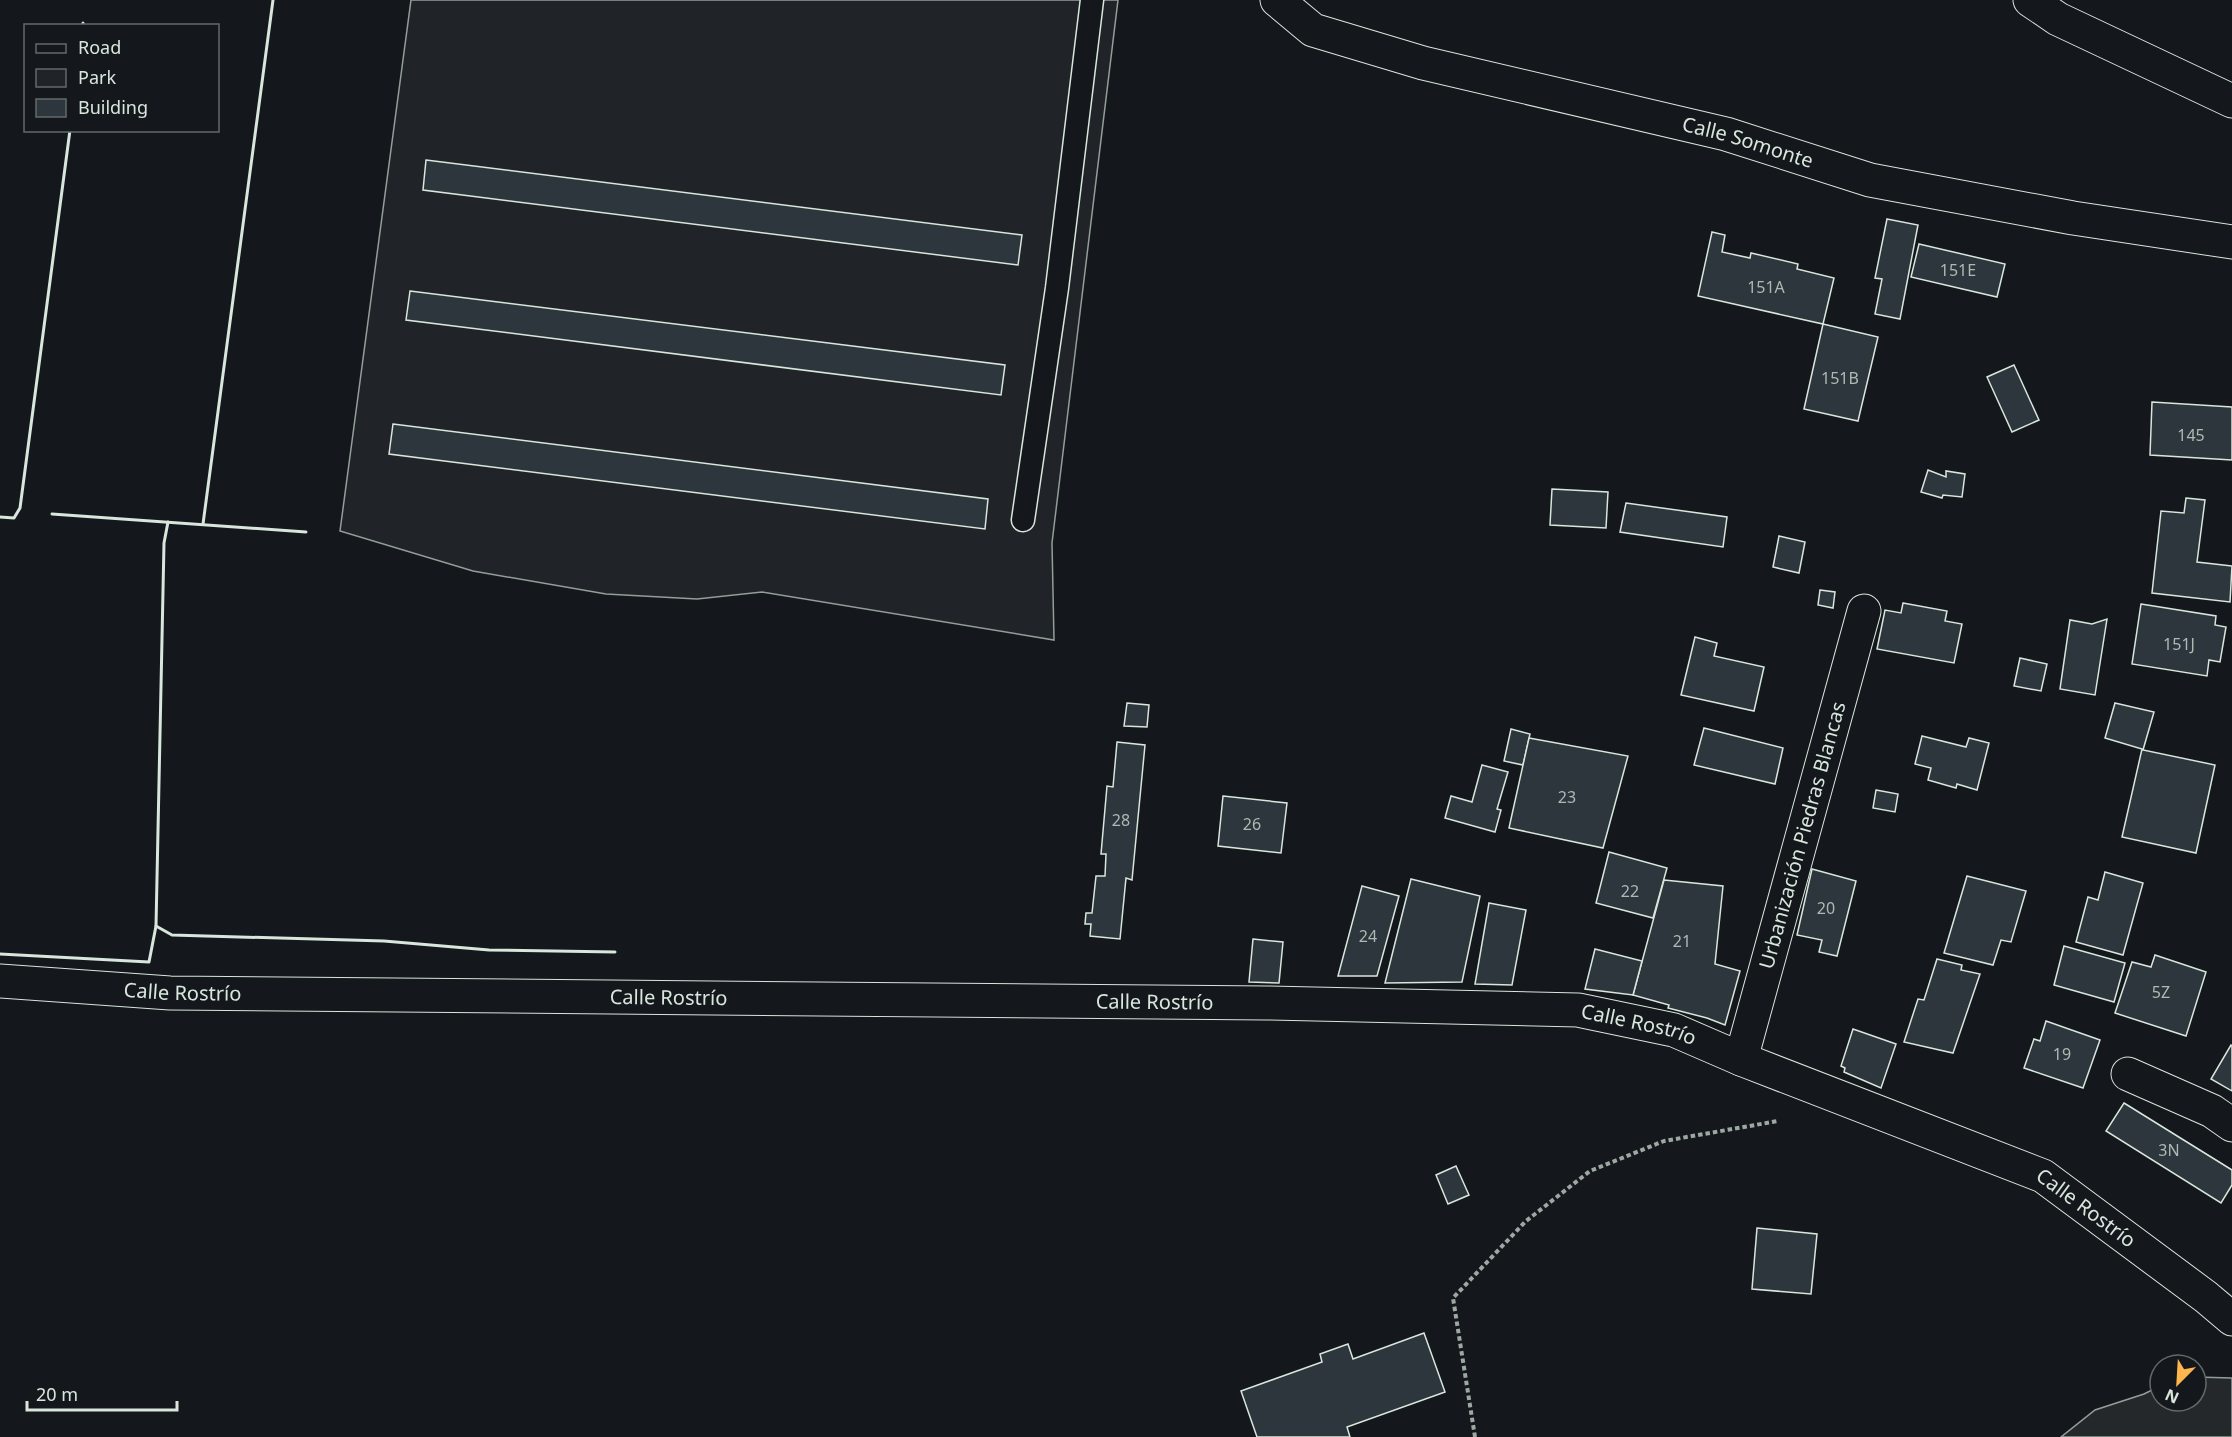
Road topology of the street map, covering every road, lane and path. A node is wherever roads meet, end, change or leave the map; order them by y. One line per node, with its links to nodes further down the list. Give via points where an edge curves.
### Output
1 (1092, 0): 6 (lane, via 1057,288)
2 (1277, 0): 5 (street, Calle Somonte, via 1313,30 1423,63 1726,134 1870,180 2073,218)
3 (2030, 0): 4 (street, via 2058,19)
4 (2232, 101)
5 (2232, 242)
6 (1023, 520)
7 (1864, 611): 9 (street, Urbanización Piedras Blancas)
8 (0, 981): 9 (street, Calle Rostrío, via 170,993 1232,1002 1578,1010 1674,1030)
9 (1740, 1059): 13 (street, Calle Rostrío, via 2043,1176)
10 (2128, 1074): 12 (street, via 2212,1111)
11 (1780, 1120): 14 (path, via 1664,1141 1590,1171 1526,1221 1453,1298)
12 (2232, 1125)
13 (2232, 1319)
14 (1475, 1437)

